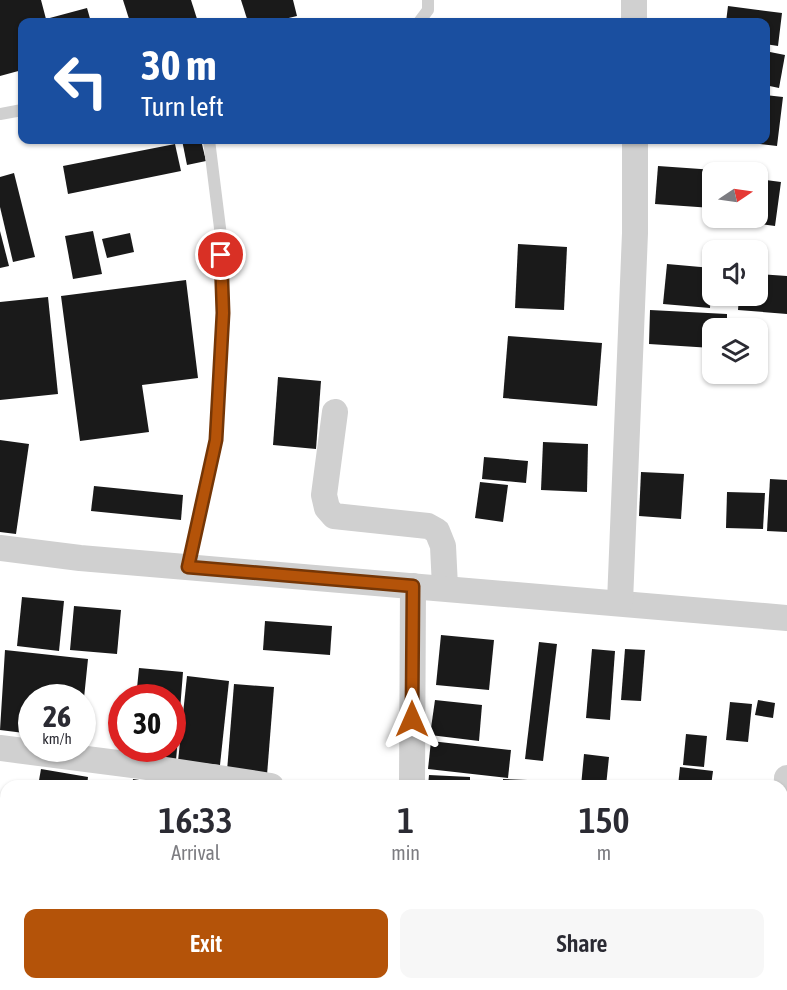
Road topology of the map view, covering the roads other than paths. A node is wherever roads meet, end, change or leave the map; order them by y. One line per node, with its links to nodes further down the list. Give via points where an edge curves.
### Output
1 (428, 0): 3 (lane, via 428,10)
2 (634, 0): 4 (street)
3 (422, 18)
4 (634, 18)
5 (18, 111): 6 (lane)
6 (0, 114)
7 (210, 144): 11 (lane, via 221,236 223,313 216,440)
8 (635, 144): 14 (street)
9 (334, 412): 13 (street, via 324,495 327,508 334,516 428,526 437,531 443,546)
10 (0, 548): 11 (street)
11 (188, 567): 12 (street)
12 (413, 586): 13 (street); 18 (street)
13 (445, 587): 14 (street)
14 (621, 602): 15 (street)
15 (787, 618)
16 (0, 748): 17 (street)
17 (232, 780)
18 (412, 780)

